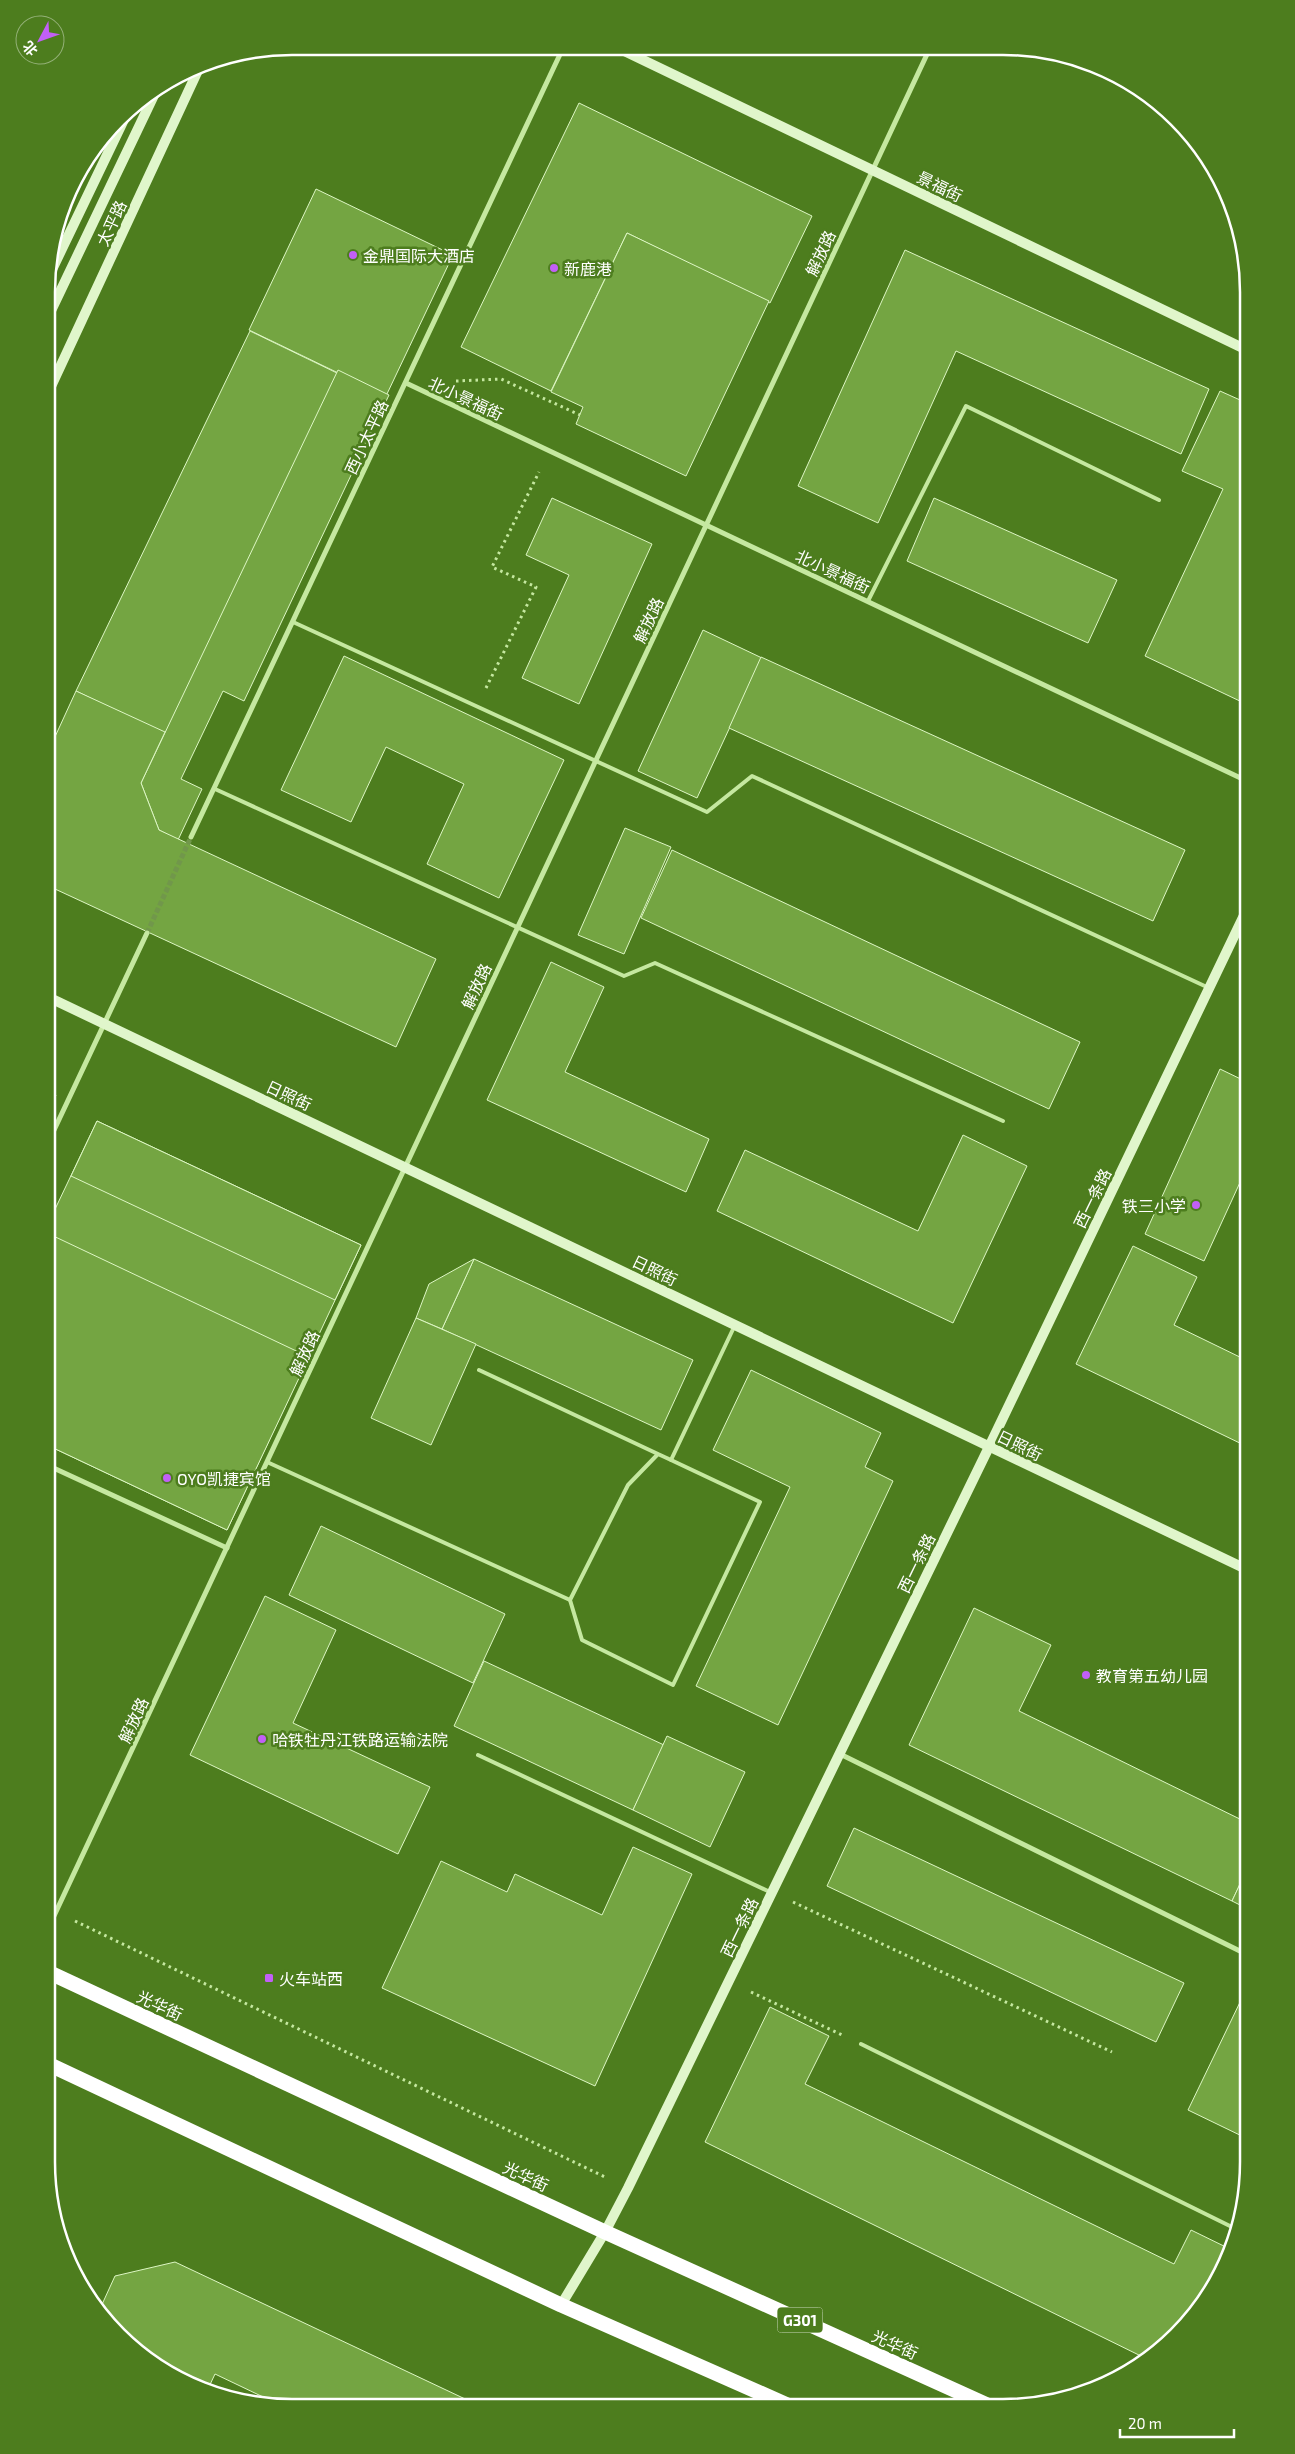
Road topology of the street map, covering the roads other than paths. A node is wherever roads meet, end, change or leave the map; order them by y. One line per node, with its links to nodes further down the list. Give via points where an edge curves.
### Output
1 (560, 55): 12 (street, 西小太平路)
2 (633, 55): 7 (street, 景福街)
3 (927, 55): 7 (street, 解放路)
4 (196, 75): 11 (street, 太平路)
5 (151, 102): 9 (street)
6 (119, 130): 8 (street)
7 (872, 170): 10 (street, 景福街); 14 (street, 解放路)
8 (58, 258)
9 (55, 302)
10 (1240, 347)
11 (55, 379)
12 (406, 383): 14 (street, 北小景福街); 16 (street, 西小太平路)
13 (1159, 500): 15 (lane, via 966,406)
14 (706, 525): 15 (street, 北小景福街); 17 (street, 解放路)
15 (868, 601): 18 (street, 北小景福街)
16 (293, 622): 17 (lane); 19 (street, 西小太平路)
17 (595, 762): 22 (street, 解放路); 24 (lane, via 707,812 752,776)
18 (1240, 778)
19 (215, 789): 20 (street, 西小太平路); 22 (lane)
20 (191, 837)
21 (1240, 923): 24 (street, 西一条路)
22 (517, 929): 27 (lane, via 624,976 655,963); 29 (street, 解放路)
23 (147, 933): 26 (street)
24 (1209, 988): 32 (street, 西一条路)
25 (55, 1000): 26 (street, 日照街)
26 (104, 1024): 28 (street); 29 (street, 日照街)
27 (1004, 1121)
28 (55, 1128)
29 (405, 1167): 30 (street, 日照街); 35 (street, 解放路)
30 (735, 1326): 32 (street, 日照街); 34 (lane)
31 (479, 1370): 33 (lane)
32 (990, 1447): 38 (street, 日照街); 40 (street, 西一条路)
33 (658, 1454): 34 (lane); 39 (lane, via 628,1485)
34 (670, 1460): 39 (lane, via 760,1502 673,1684 582,1640)
35 (267, 1462): 37 (street, 解放路); 39 (lane)
36 (55, 1469): 37 (street)
37 (227, 1548): 43 (street, 解放路)
38 (1240, 1566)
39 (570, 1600)
40 (840, 1754): 42 (street, 西一条路); 44 (street)
41 (478, 1755): 42 (lane)
42 (772, 1892): 49 (street, 西一条路)
43 (55, 1914)
44 (1240, 1951)
45 (55, 1975): 49 (highway, 光华街)
46 (861, 2044): 48 (lane)
47 (55, 2067): 50 (highway)
48 (1231, 2226)
49 (605, 2232): 50 (street, 西一条路); 52 (highway, 光华街 / G301)
50 (561, 2304): 51 (highway)
51 (770, 2398)
52 (974, 2399)

